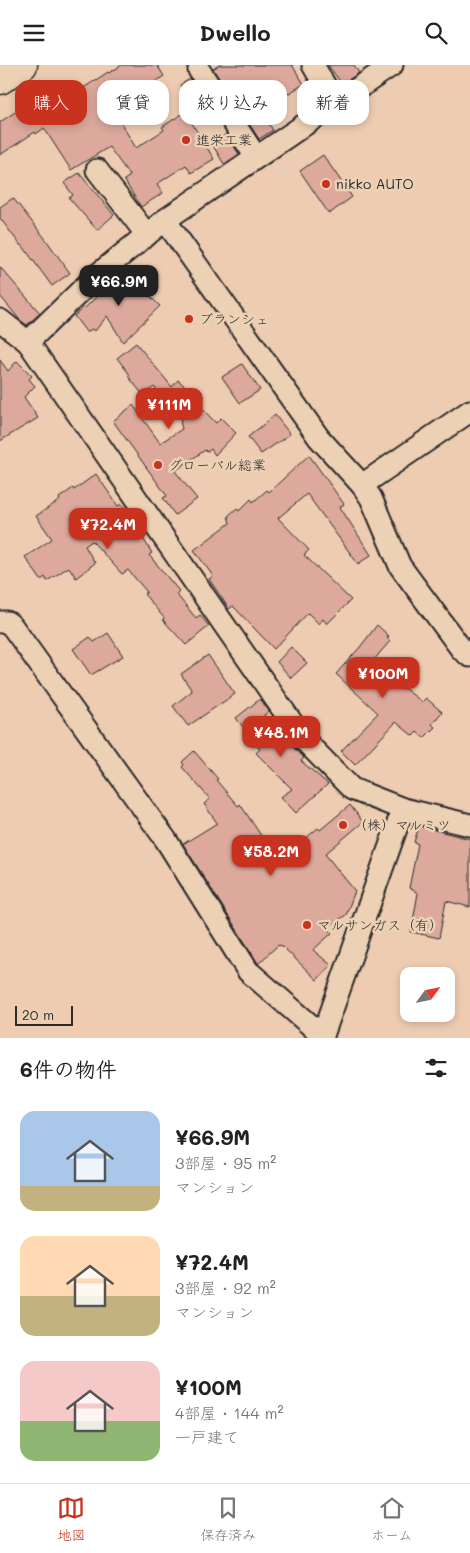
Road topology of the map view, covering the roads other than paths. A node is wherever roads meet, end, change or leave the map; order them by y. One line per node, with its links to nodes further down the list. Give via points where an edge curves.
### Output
1 (313, 65): 4 (street)
2 (392, 65): 5 (street)
3 (200, 70): 7 (street)
4 (322, 80)
5 (369, 81)
6 (303, 125): 7 (street)
7 (256, 157): 9 (street)
8 (97, 170): 10 (street)
9 (165, 220): 10 (street); 14 (street, via 319,438)
10 (146, 235): 12 (street, via 96,275)
11 (1, 322): 12 (street)
12 (28, 343): 17 (street, via 304,740 352,789)
13 (470, 411): 14 (street)
14 (362, 485): 16 (street, via 371,497 400,566 462,650)
15 (0, 622): 19 (street, via 12,626 166,840 248,971)
16 (470, 656)
17 (403, 809): 18 (street); 19 (street)
18 (470, 825)
19 (323, 1037)

